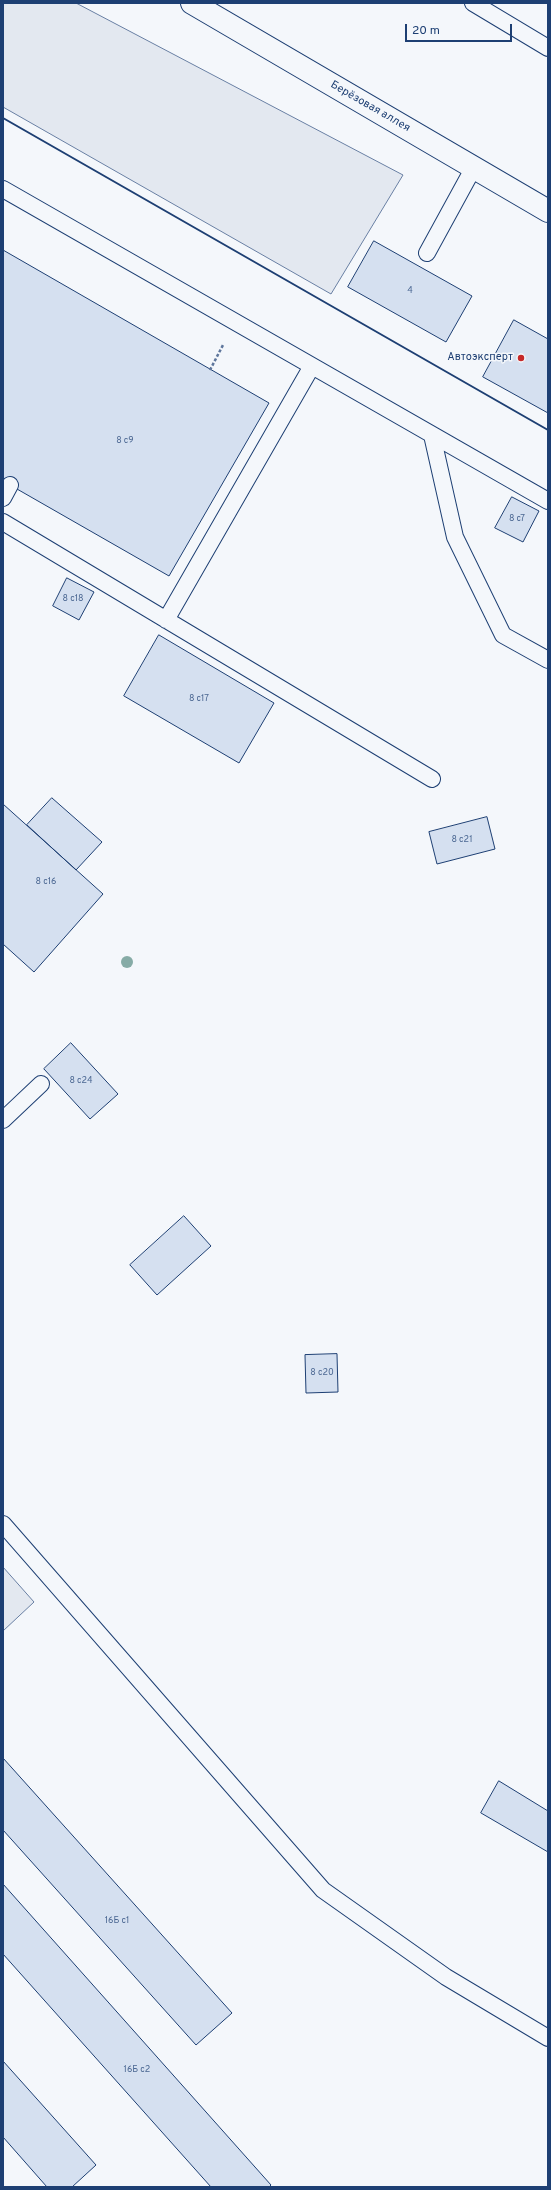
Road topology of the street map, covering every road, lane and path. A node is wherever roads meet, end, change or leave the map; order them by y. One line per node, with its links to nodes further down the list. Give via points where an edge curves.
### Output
1 (192, 3): 4 (main road, Берёзовая аллея)
2 (473, 3): 3 (lane)
3 (548, 48)
4 (474, 167): 6 (main road, Берёзовая аллея); 7 (lane)
5 (3, 189): 8 (lane)
6 (548, 211)
7 (428, 253)
8 (312, 366): 9 (lane); 12 (lane)
9 (432, 435): 10 (lane); 13 (lane, via 455,537 503,635)
10 (548, 501)
11 (3, 522): 12 (lane)
12 (166, 620): 14 (lane)
13 (548, 660)
14 (432, 778)
15 (41, 1084): 16 (lane)
16 (3, 1120)
17 (3, 1524): 18 (lane, via 323,1890 446,1977)
18 (548, 2038)

